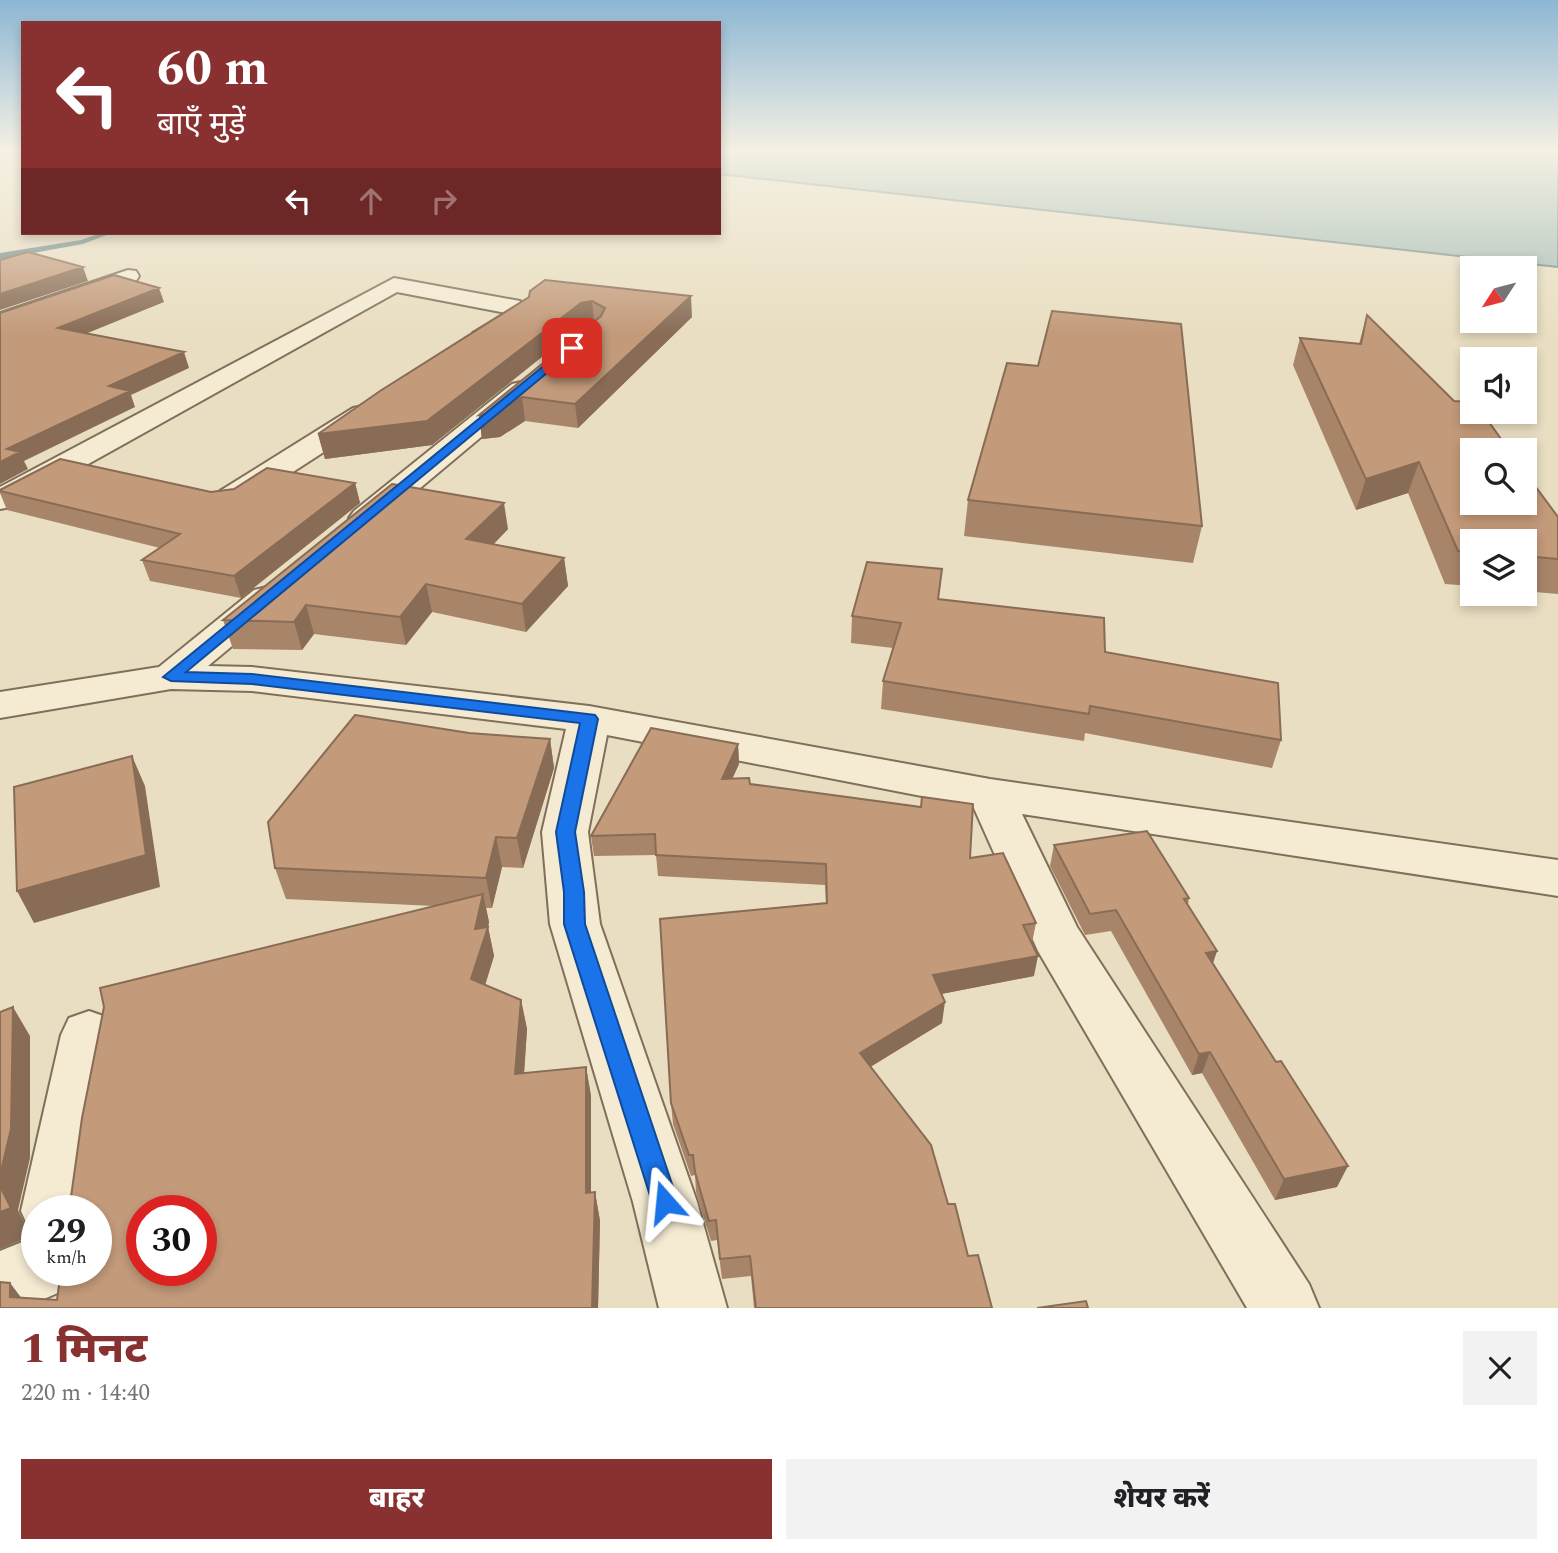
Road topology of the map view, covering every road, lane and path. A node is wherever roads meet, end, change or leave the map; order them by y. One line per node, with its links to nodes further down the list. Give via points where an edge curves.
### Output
1 (128, 276): 2 (street)
2 (0, 321)
3 (460, 352): 7 (street, via 518,316 518,310 394,285)
4 (539, 375): 8 (street)
5 (379, 404): 6 (street)
6 (228, 499)
7 (0, 500)
8 (344, 535)
9 (290, 579): 10 (street)
10 (171, 677): 11 (street); 12 (street, via 252,679)
11 (0, 705)
12 (589, 719): 13 (street); 21 (street, via 565,832 575,924 665,1202)
13 (990, 794): 14 (street); 22 (street, via 1056,937)
14 (1558, 878)
15 (89, 1035): 16 (street)
16 (55, 1195)
17 (21, 1276): 18 (street)
18 (0, 1284)
19 (37, 1286): 20 (street)
20 (35, 1308)
21 (693, 1308)
22 (1285, 1308)

